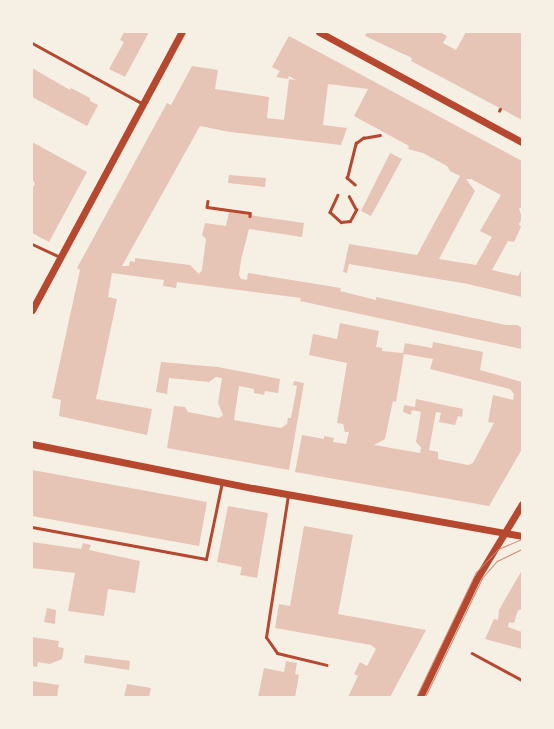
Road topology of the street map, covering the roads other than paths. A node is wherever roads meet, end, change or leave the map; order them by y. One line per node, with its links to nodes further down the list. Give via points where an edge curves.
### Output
1 (182, 32): 4 (street)
2 (319, 32): 5 (street)
3 (32, 44): 4 (lane)
4 (143, 104): 7 (street)
5 (522, 142)
6 (32, 244): 7 (lane)
7 (60, 258): 8 (street)
8 (32, 310)
9 (32, 444): 10 (street)
10 (222, 482): 11 (street); 13 (lane, via 206,559)
11 (288, 495): 14 (street); 16 (lane, via 266,637 277,653)
12 (522, 504): 14 (street)
13 (32, 527)
14 (505, 534): 15 (street); 17 (street, via 476,580)
15 (522, 536)
16 (327, 665)
17 (420, 697)

